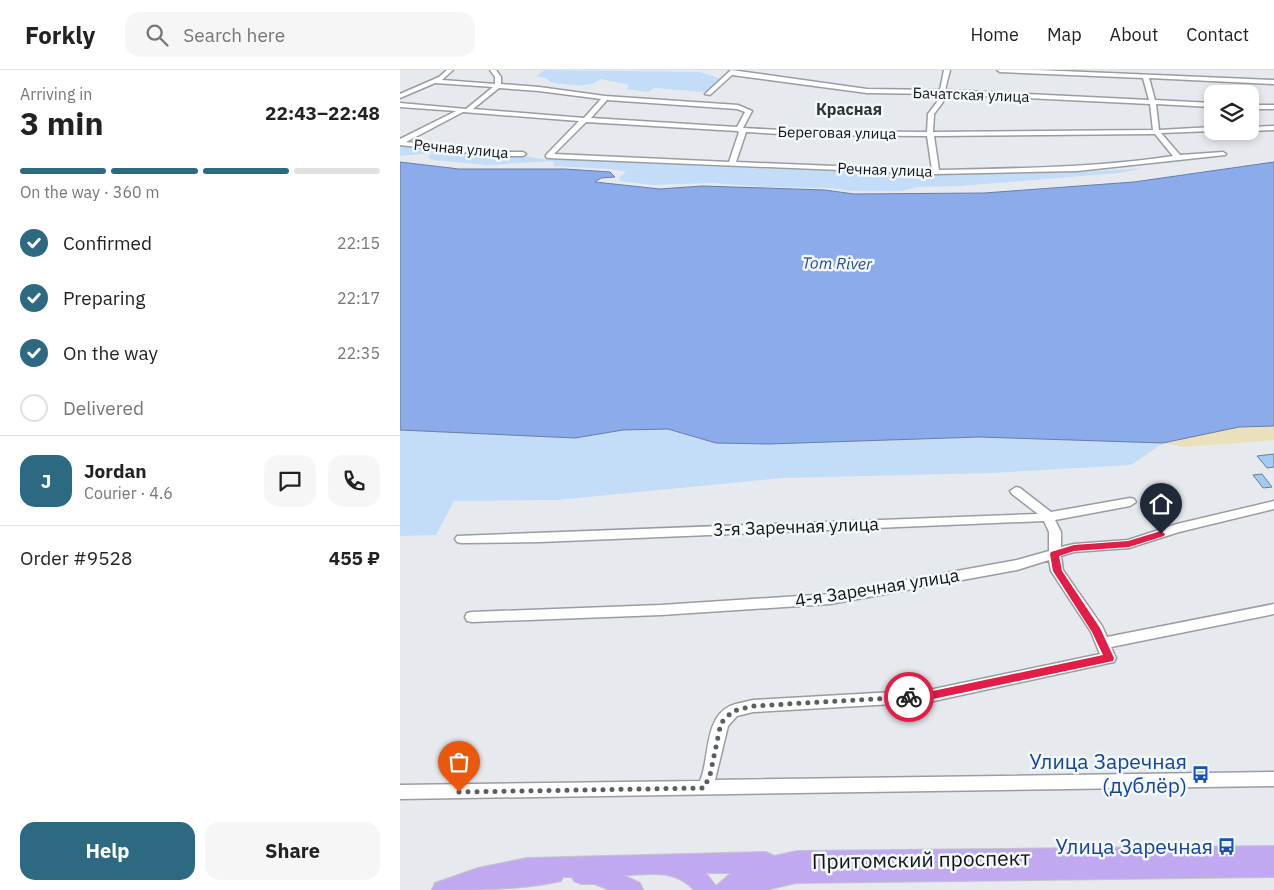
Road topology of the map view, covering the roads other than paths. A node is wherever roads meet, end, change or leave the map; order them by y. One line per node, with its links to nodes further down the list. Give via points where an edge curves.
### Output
1 (450, 70): 7 (street)
2 (494, 70): 9 (street)
3 (947, 70): 10 (street)
4 (1000, 70): 6 (street)
5 (733, 71): 10 (street, Бачатская улица, via 867,91); 11 (street)
6 (1146, 77): 8 (street); 14 (street)
7 (434, 81): 9 (street); 12 (street)
8 (1274, 82)
9 (498, 86): 13 (street); 19 (street)
10 (941, 92): 14 (street, Бачатская улица); 26 (street, via 940,102 931,114)
11 (708, 94)
12 (400, 96)
13 (604, 98): 20 (street); 24 (street, via 721,104 748,111)
14 (1153, 103): 16 (street, Бачатская улица); 25 (street)
15 (400, 105): 19 (street, Береговая улица)
16 (1204, 105)
17 (1259, 107): 18 (street)
18 (1274, 108)
19 (464, 111): 20 (street, Береговая улица); 27 (street)
20 (585, 120): 24 (street, Береговая улица); 32 (street, Речная улица, via 548,155)
21 (1274, 128): 23 (street)
22 (1204, 129): 25 (street, Береговая улица)
23 (1259, 129)
24 (741, 130): 26 (street, Береговая улица); 33 (street)
25 (1156, 131): 26 (street, Береговая улица); 31 (street)
26 (930, 134): 34 (street)
27 (400, 143): 29 (street, Речная улица)
28 (711, 153): 32 (street)
29 (523, 154)
30 (1223, 154): 31 (street, Речная улица)
31 (1178, 157): 34 (street, Речная улица, via 1077,169)
32 (707, 163): 33 (street, Речная улица)
33 (732, 164): 34 (street, Речная улица)
34 (936, 172)
35 (1016, 491): 38 (street)
36 (1130, 502): 38 (street, 3-я Заречная улица)
37 (1274, 506): 40 (street, 4-я Заречная улица, via 1177,528 1129,544 1074,548)
38 (1048, 517): 39 (street, 3-я Заречная улица, via 982,522); 40 (street, via 1055,532)
39 (461, 539)
40 (1055, 554): 42 (street, 4-я Заречная улица, via 1018,565 830,599); 43 (street, via 1057,571)
41 (1274, 609): 43 (street)
42 (472, 617)
43 (1102, 643): 45 (street, via 1109,658 928,696 753,706 733,711 721,723 710,775)
44 (1274, 779): 45 (street)
45 (704, 788): 46 (street)
46 (400, 792)
47 (1274, 856): 49 (main road, Притомский проспект)
48 (672, 865): 49 (main road); 51 (main road); 54 (main road, via 527,868 478,878)
49 (797, 867): 50 (main road, Притомский проспект); 53 (main road, Притомский проспект, via 764,880)
50 (1274, 867)
51 (692, 873): 52 (main road); 53 (main road); 57 (main road)
52 (595, 874): 55 (main road, via 555,874); 56 (main road)
53 (748, 881): 58 (main road, Притомский проспект, via 738,879)
54 (442, 890)
55 (474, 890)
56 (634, 890)
57 (708, 890)
58 (725, 890)

